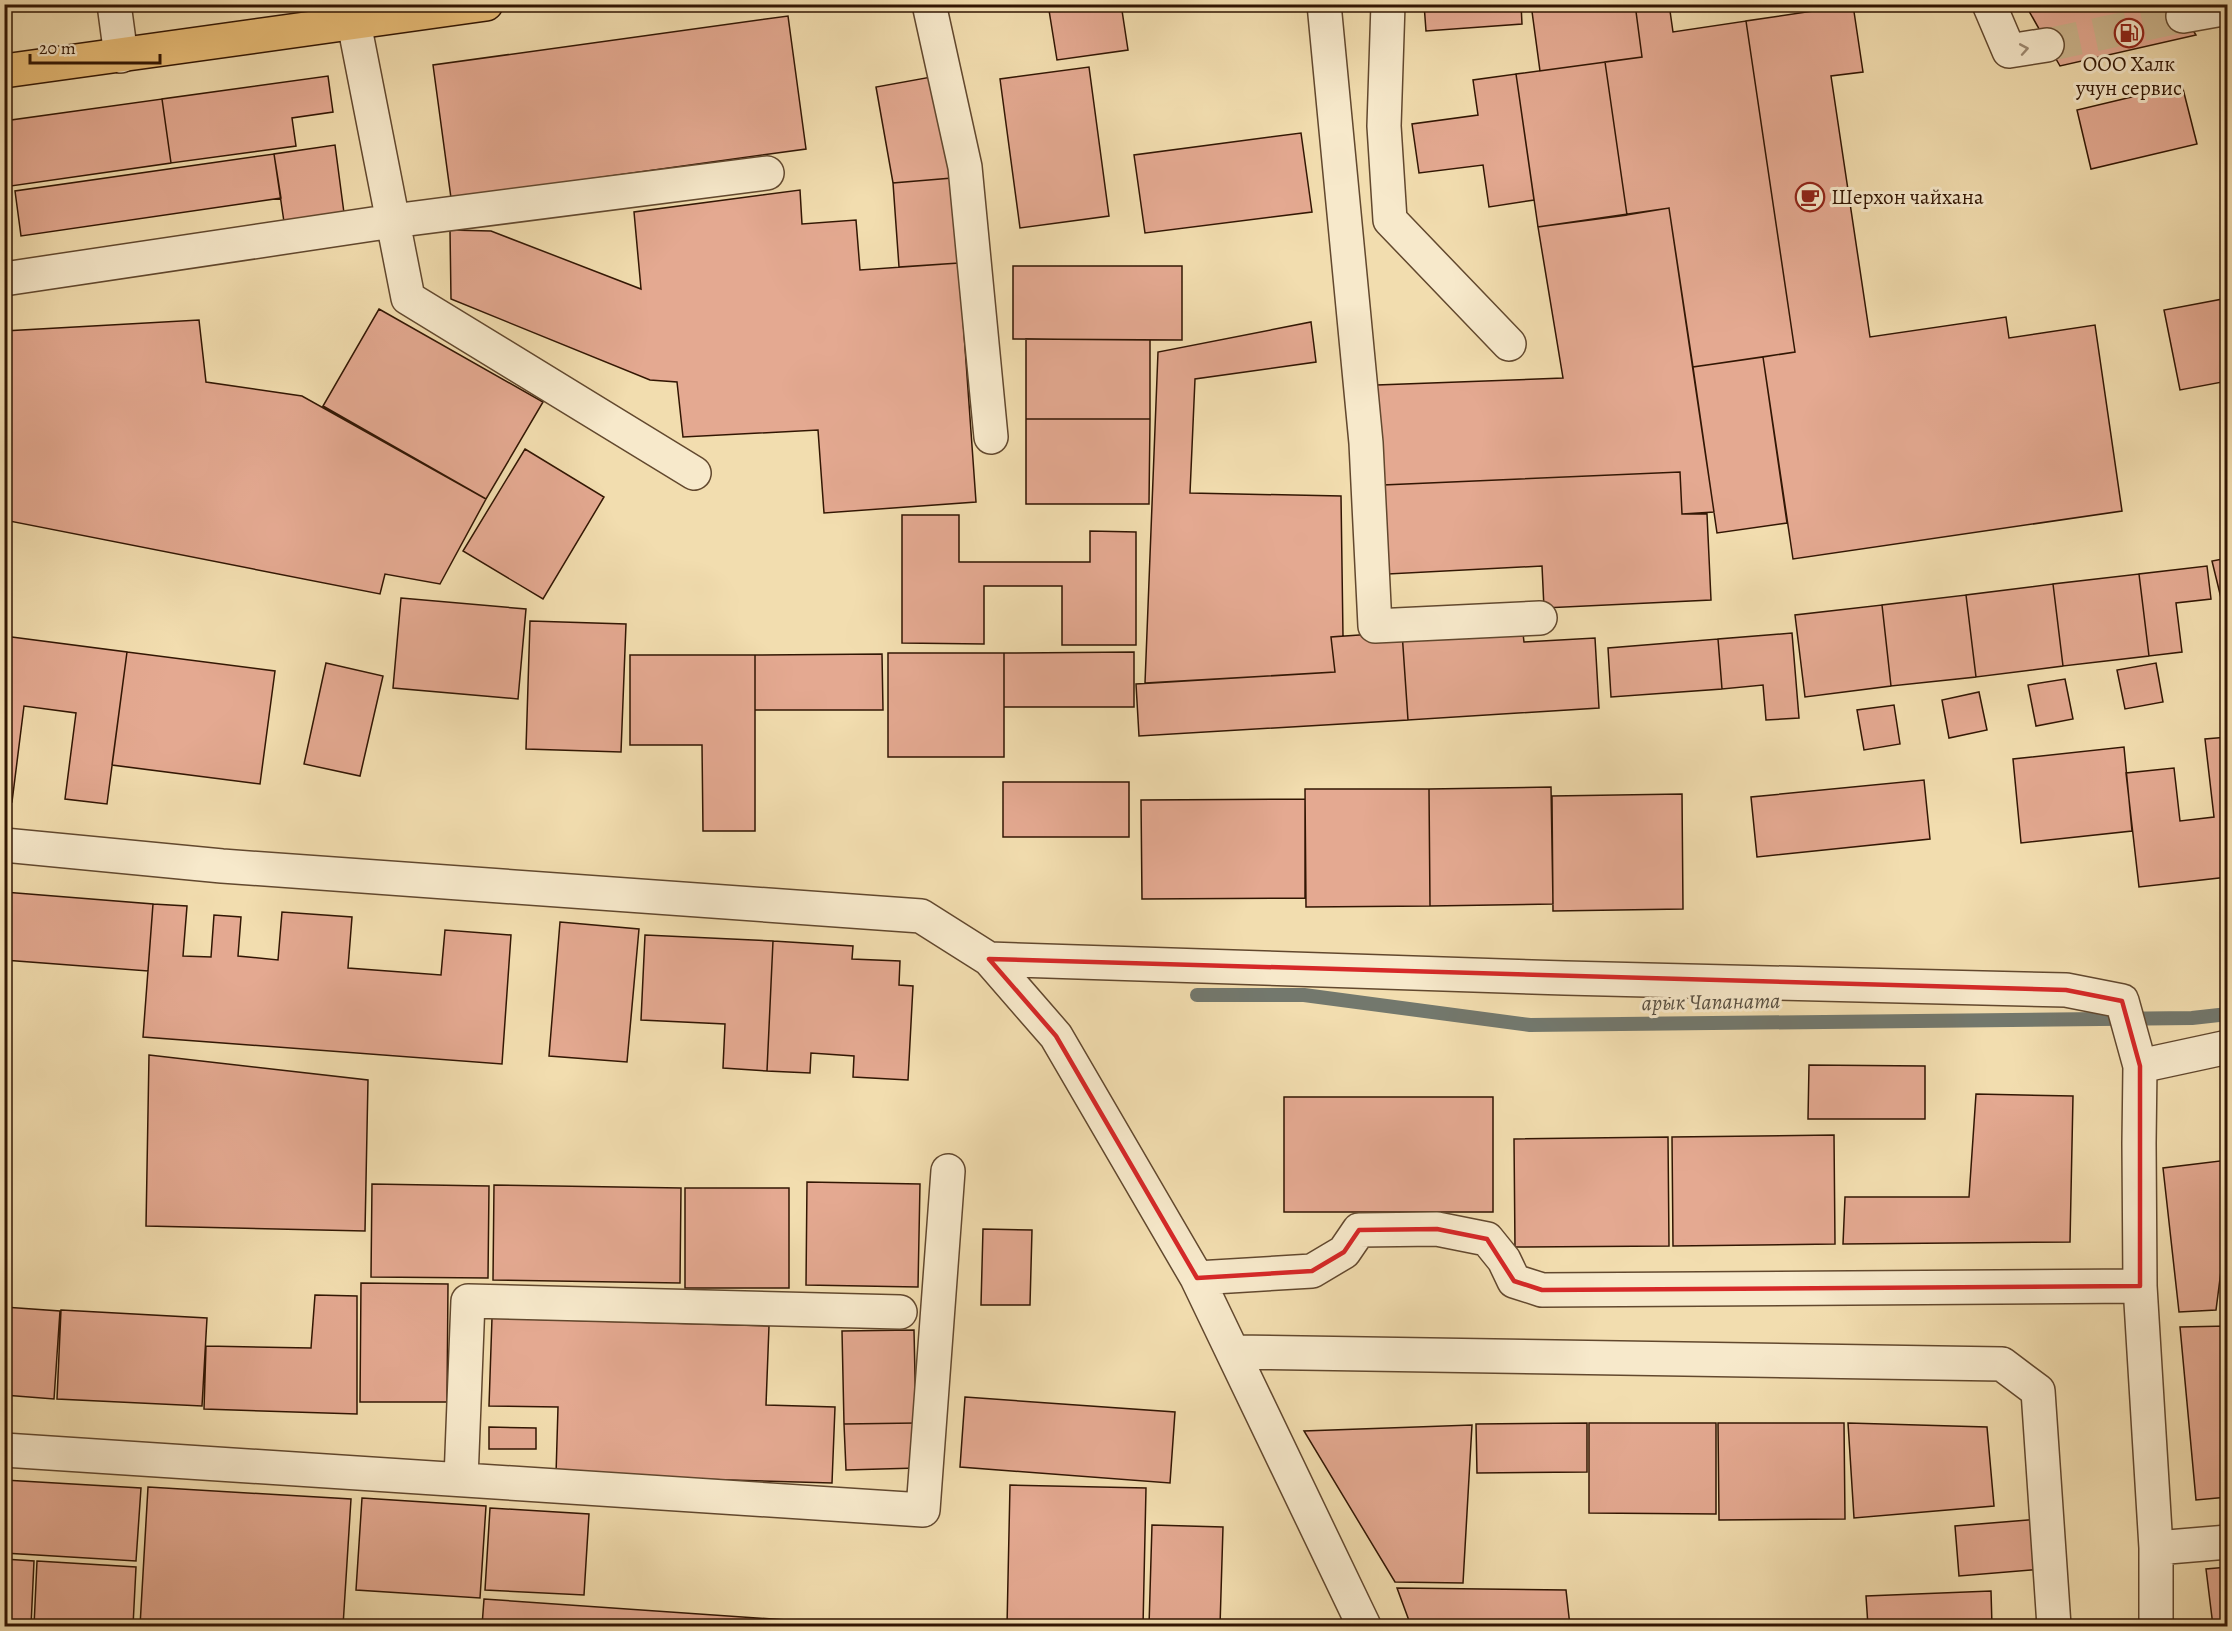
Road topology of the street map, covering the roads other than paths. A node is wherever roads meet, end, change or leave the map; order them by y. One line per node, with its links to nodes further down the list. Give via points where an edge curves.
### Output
1 (114, 4): 11 (street)
2 (486, 4): 9 (main road)
3 (929, 4): 17 (street, via 964,167)
4 (1324, 4): 19 (street, via 1366,443 1375,626)
5 (1388, 4): 16 (street, via 1384,126 1390,220)
6 (1989, 4): 10 (street, one-way to 10, via 2009,51)
7 (2228, 8): 8 (street)
8 (2184, 16)
9 (354, 23): 11 (main road); 14 (street)
10 (2047, 45)
11 (121, 56): 12 (main road)
12 (4, 72)
13 (767, 173): 14 (street)
14 (393, 221): 15 (street); 18 (street, via 408,298)
15 (4, 279)
16 (1509, 344)
17 (991, 437)
18 (694, 473)
19 (1540, 618)
20 (4, 845): 21 (street, via 222,866 921,916)
21 (989, 959): 23 (street, via 2066,990 2122,1001); 25 (street, via 1056,1036)
22 (2228, 1047): 23 (street)
23 (2140, 1063): 26 (street)
24 (948, 1171): 30 (street, via 923,1510)
25 (1197, 1278): 26 (street, via 1312,1271 1344,1252 1359,1230 1437,1228 1487,1239 1514,1281 1542,1290); 28 (street)
26 (2140, 1286): 32 (street)
27 (900, 1312): 30 (street, via 468,1301)
28 (1233, 1352): 33 (street); 34 (street, via 2002,1364 2038,1391)
29 (4, 1450): 30 (street)
30 (461, 1479)
31 (2228, 1542): 32 (street)
32 (2156, 1548): 35 (street)
33 (1364, 1626)
34 (2054, 1626)
35 (2156, 1626)

